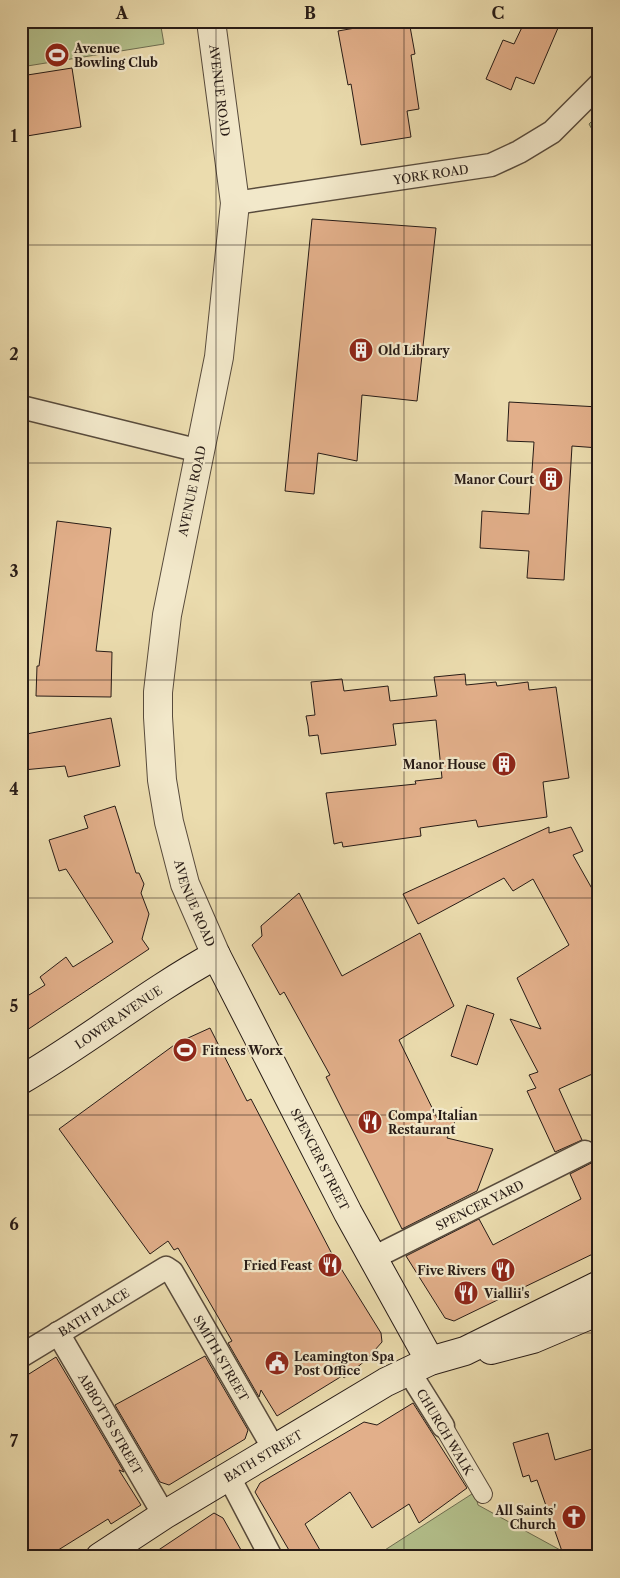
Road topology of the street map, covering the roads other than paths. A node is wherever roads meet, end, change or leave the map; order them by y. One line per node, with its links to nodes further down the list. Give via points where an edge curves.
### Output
1 (211, 21): 3 (main road, AVENUE ROAD)
2 (599, 84): 3 (street, YORK ROAD, via 552,132 491,165)
3 (235, 203): 5 (main road, AVENUE ROAD, via 219,357)
4 (21, 407): 5 (street)
5 (200, 451): 6 (main road, AVENUE ROAD, via 167,615 158,717 162,780 169,822 185,884)
6 (216, 954): 7 (main road, LOWER AVENUE); 9 (main road, SPENCER STREET)
7 (21, 1080)
8 (584, 1152): 9 (street, SPENCER YARD)
9 (373, 1258): 18 (main road, SPENCER STREET)
10 (166, 1268): 15 (street, BATH PLACE); 20 (street, SMITH STREET, via 172,1272)
11 (599, 1285): 14 (main road)
12 (599, 1298): 14 (street)
13 (599, 1310): 16 (main road, via 516,1344)
14 (540, 1314): 16 (main road)
15 (58, 1333): 17 (street, BATH PLACE); 23 (street, ABBOTTS STREET)
16 (465, 1351): 18 (main road, BATH STREET)
17 (21, 1356)
18 (419, 1365): 19 (street, CHURCH WALK); 20 (main road, BATH STREET)
19 (443, 1426): 22 (street, CHURCH WALK)
20 (274, 1449): 21 (main road, BATH STREET)
21 (228, 1476): 23 (main road, BATH STREET); 25 (street)
22 (483, 1494)
23 (164, 1515): 24 (main road, BATH STREET)
24 (100, 1557)
25 (271, 1557)

